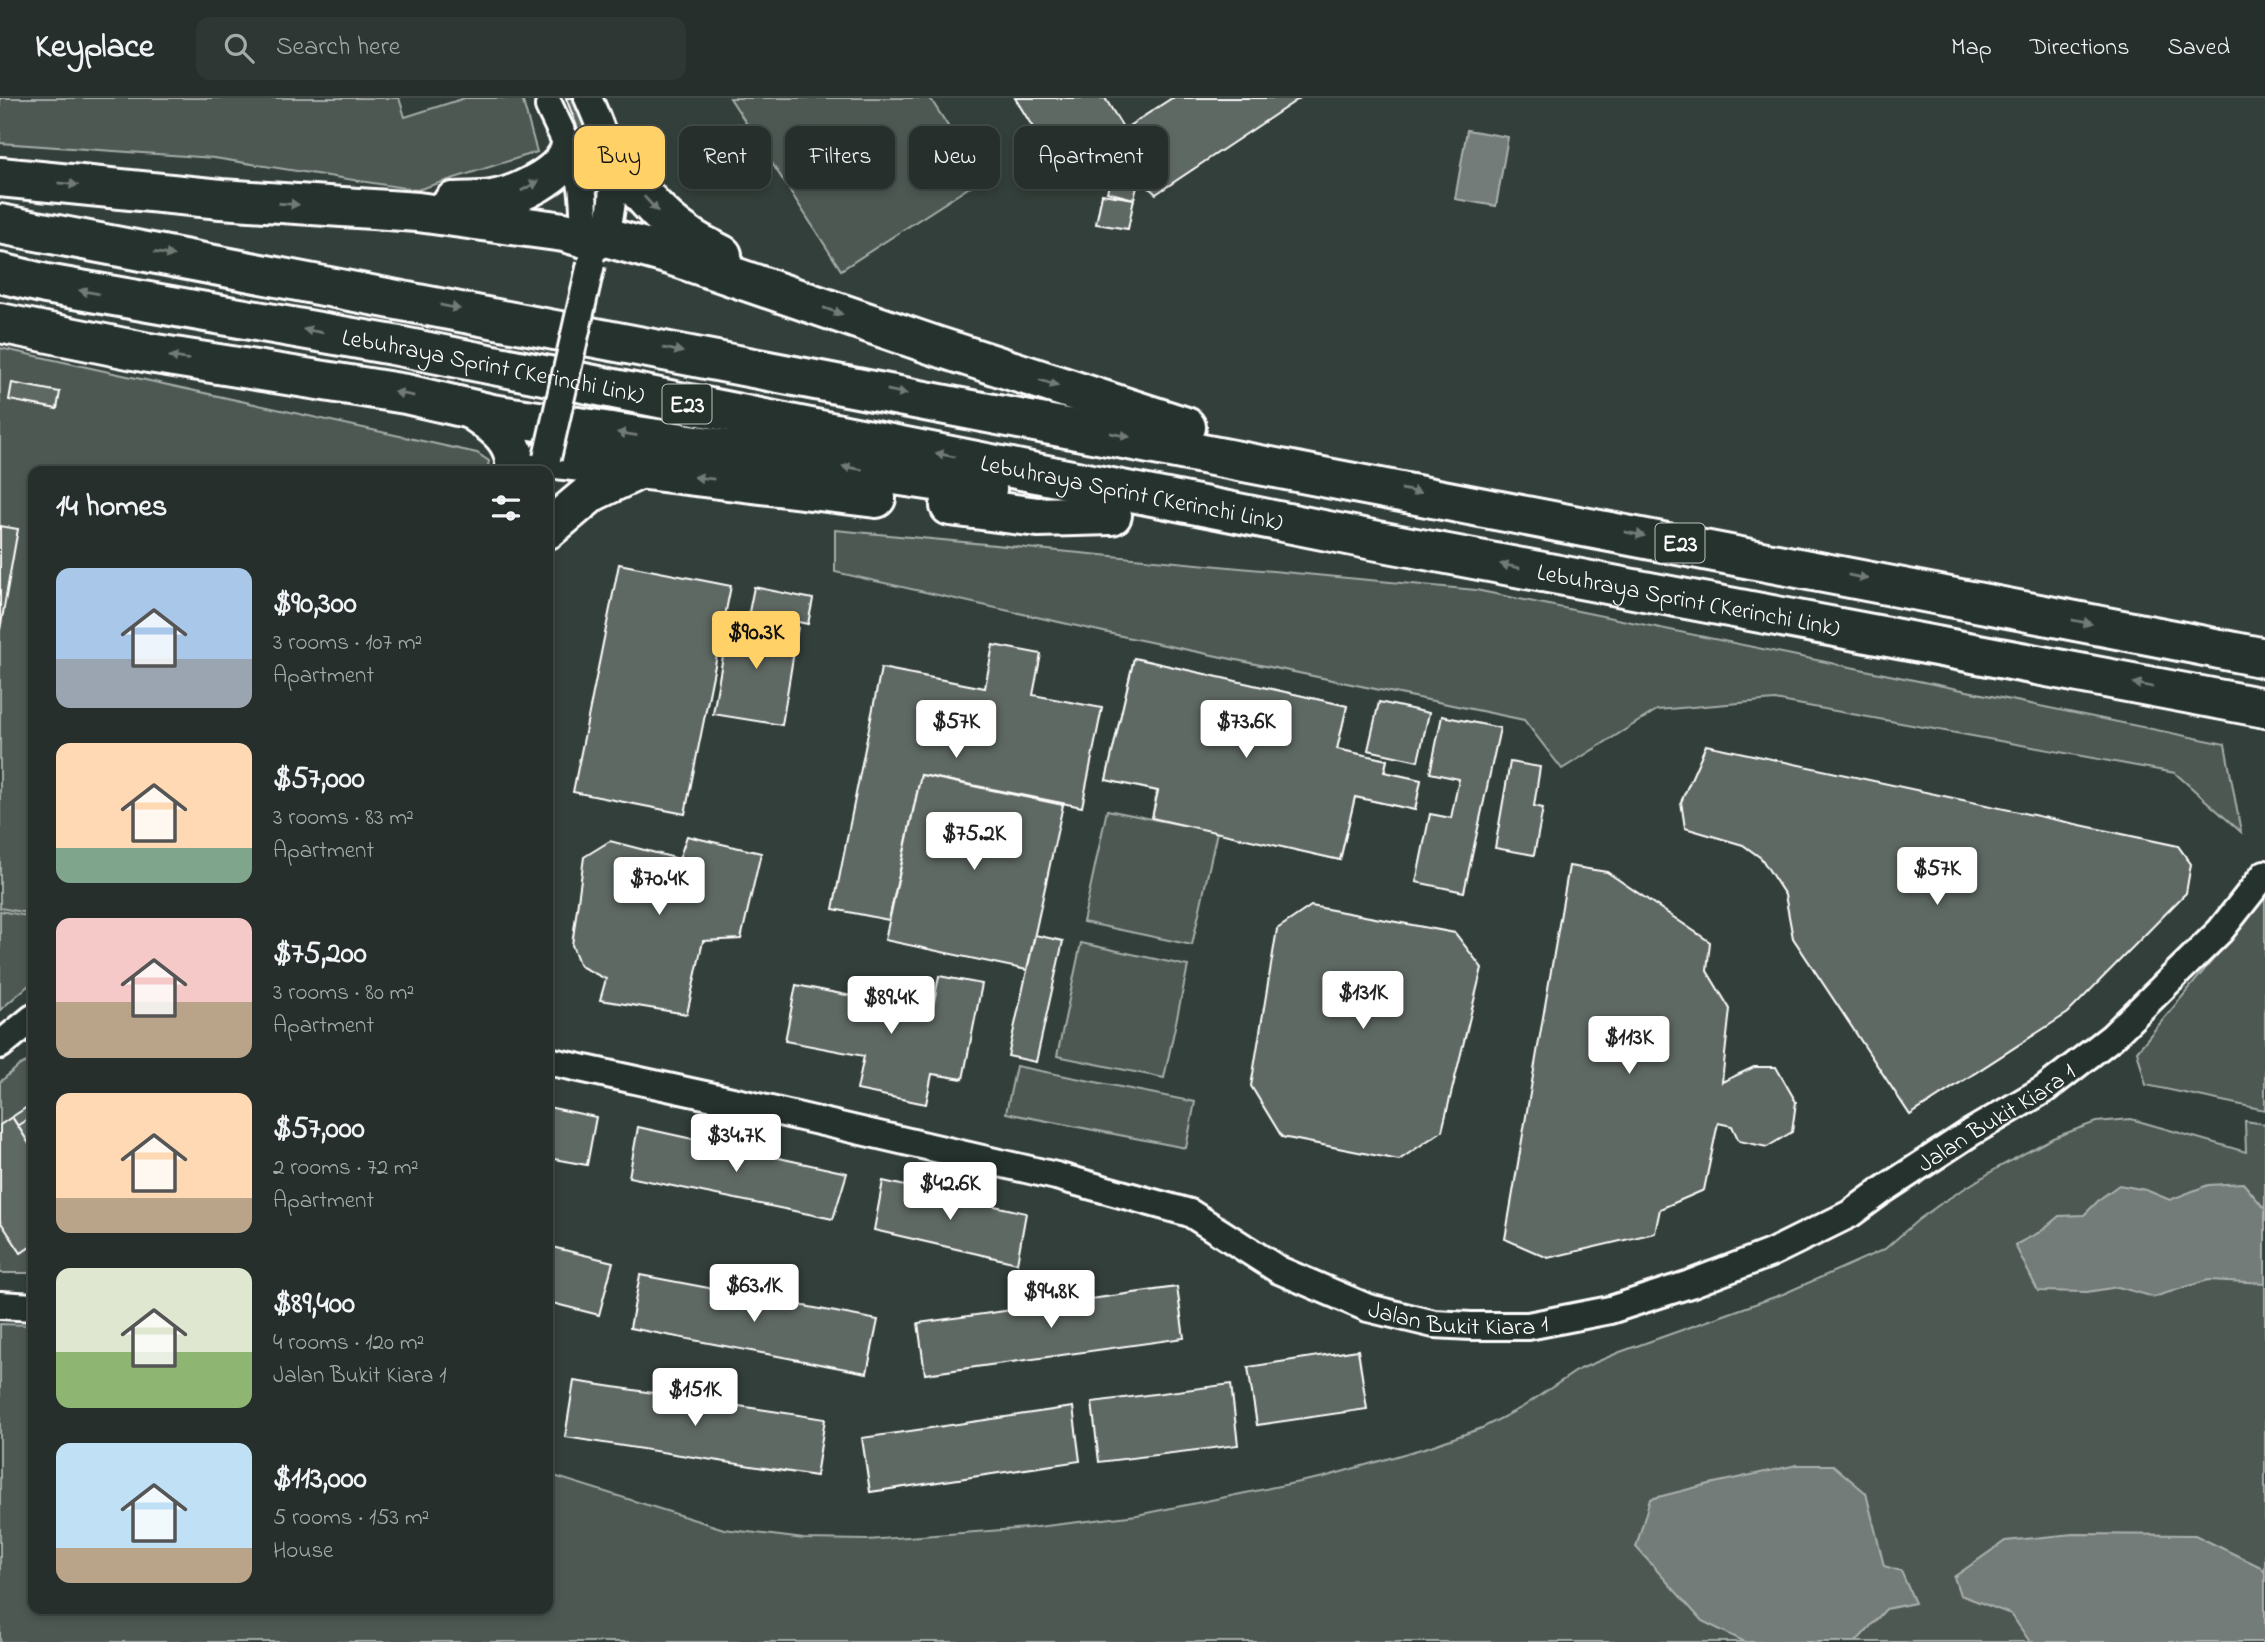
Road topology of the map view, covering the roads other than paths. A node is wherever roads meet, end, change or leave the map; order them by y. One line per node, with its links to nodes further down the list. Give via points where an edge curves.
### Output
1 (587, 98): 3 (street)
2 (549, 106): 4 (street)
3 (599, 126)
4 (570, 149): 8 (highway, one-way to 4, via 436,203 511,196 558,167); 10 (street)
5 (0, 177): 8 (highway, one-way to 8)
6 (613, 189): 10 (street)
7 (638, 189): 12 (highway, one-way to 12, via 688,237 743,266)
8 (418, 212): 10 (highway, via 564,232)
9 (0, 224): 19 (highway, Lebuhraya Sprint (Kerinchi Link) / E23, one-way to 19)
10 (594, 248): 12 (highway, via 670,255); 16 (street, bridge)
11 (0, 273): 22 (highway, Lebuhraya Sprint (Kerinchi Link) / E23, one-way to 11, via 393,345)
12 (768, 289): 19 (highway, one-way to 19)
13 (0, 323): 14 (highway, one-way to 13)
14 (471, 409): 15 (highway, via 495,425); 20 (highway, one-way to 14, via 1019,494)
15 (534, 466)
16 (535, 466)
17 (553, 468): 18 (highway)
18 (638, 470): 20 (highway, one-way to 18, via 1038,516); 21 (highway, via 592,492)
19 (1345, 478): 23 (highway, Lebuhraya Sprint (Kerinchi Link) / E23, one-way to 23)
20 (1112, 515): 22 (highway, via 1311,542)
21 (553, 525)
22 (1373, 540): 24 (highway, Lebuhraya Sprint (Kerinchi Link) / E23, one-way to 22)
23 (2265, 658)
24 (2210, 698): 25 (highway, Lebuhraya Sprint (Kerinchi Link) / E23); 26 (highway)
25 (2265, 708)
26 (2265, 722)
27 (2265, 874): 30 (street, Jalan Bukit Kiara 1, via 2220,931 2112,1037 2045,1089 1850,1214 1771,1253 1690,1284 1610,1310 1528,1326 1434,1324 1368,1308 1279,1270 1190,1213 1056,1176)
28 (28, 1022): 29 (street)
29 (0, 1045)
30 (553, 1062)
31 (0, 1288): 32 (street)
32 (28, 1290)
33 (0, 1305): 34 (street)
34 (28, 1307)

